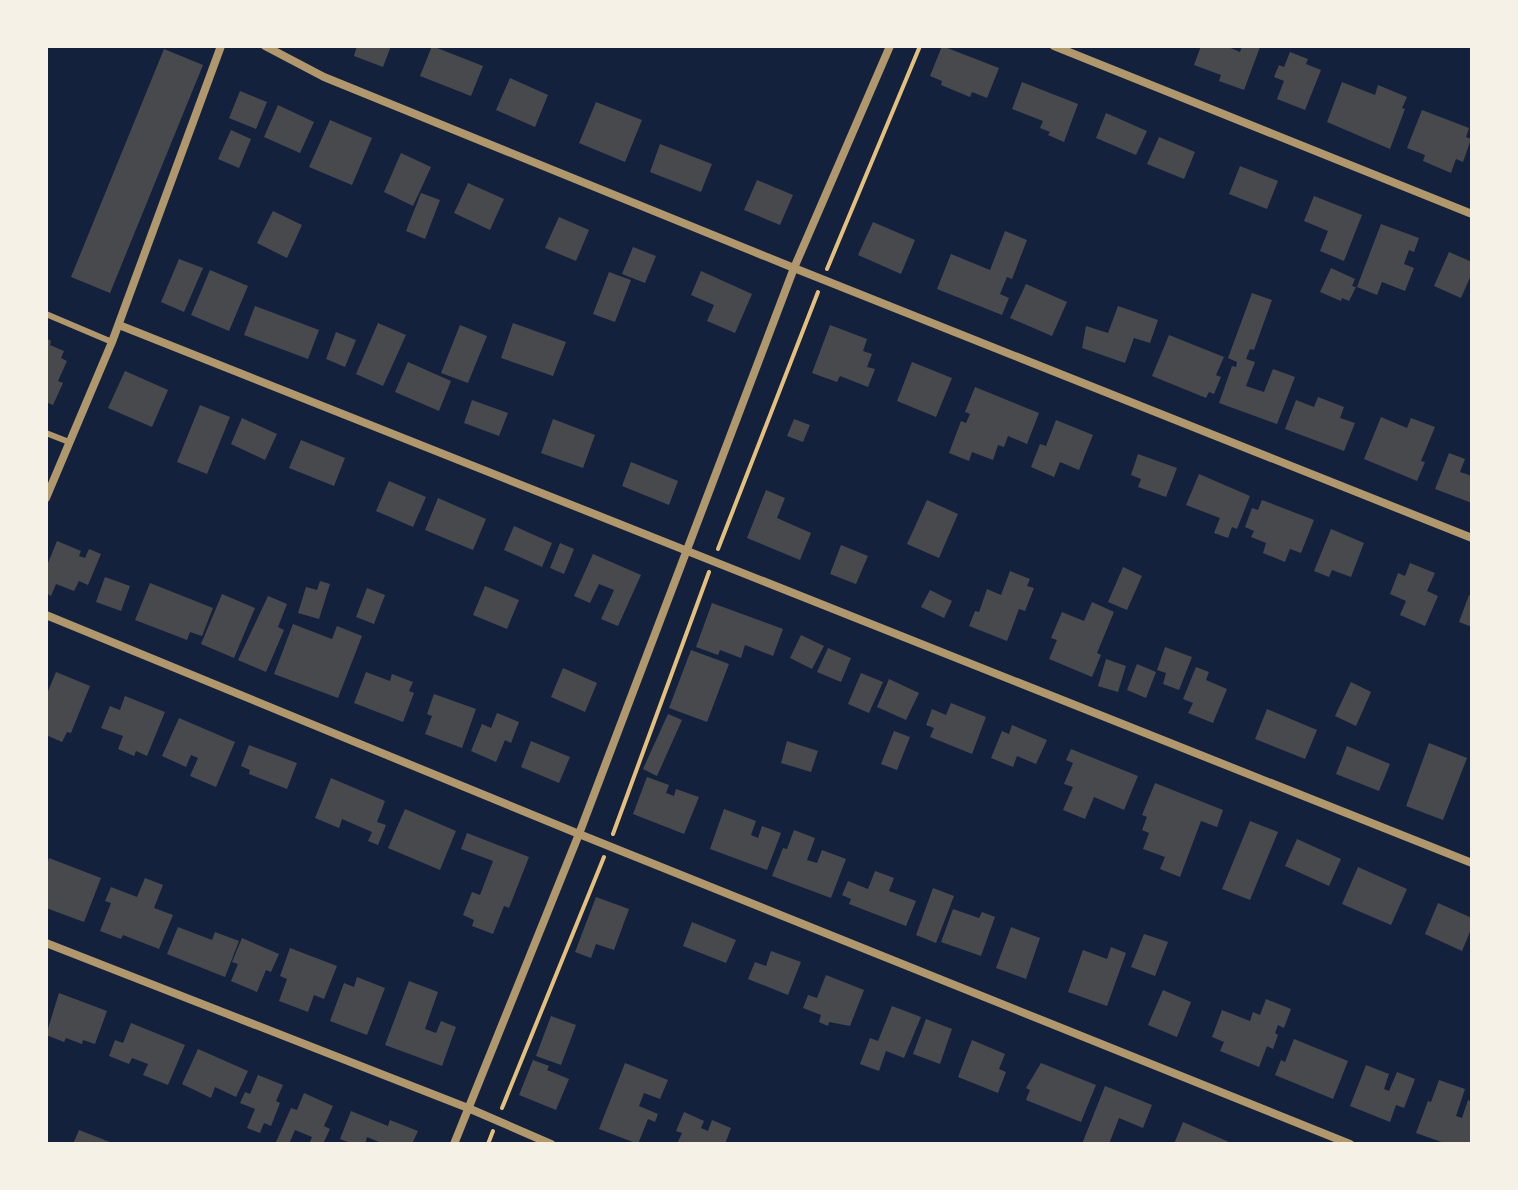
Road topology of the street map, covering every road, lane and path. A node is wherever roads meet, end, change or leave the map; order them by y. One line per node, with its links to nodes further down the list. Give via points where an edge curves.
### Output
1 (221, 46): 10 (street)
2 (265, 46): 7 (street, via 324,77)
3 (890, 46): 7 (street)
4 (920, 46): 8 (path)
5 (1054, 46): 6 (street)
6 (1472, 214)
7 (794, 268): 8 (street); 16 (street)
8 (823, 280): 15 (street); 17 (path)
9 (46, 314): 11 (lane)
10 (119, 325): 11 (street); 16 (street)
11 (112, 342): 13 (street)
12 (46, 433): 13 (lane)
13 (69, 442): 14 (street)
14 (46, 498)
15 (1472, 538)
16 (688, 551): 17 (street); 19 (street)
17 (713, 561): 20 (path); 21 (street)
18 (46, 615): 19 (street)
19 (579, 834): 20 (street); 23 (street)
20 (608, 846): 24 (path); 28 (street)
21 (1472, 863)
22 (46, 943): 23 (street)
23 (468, 1108): 24 (street); 25 (street)
24 (497, 1121): 26 (path); 27 (street)
25 (454, 1144)
26 (488, 1144)
27 (551, 1144)
28 (1350, 1144)

